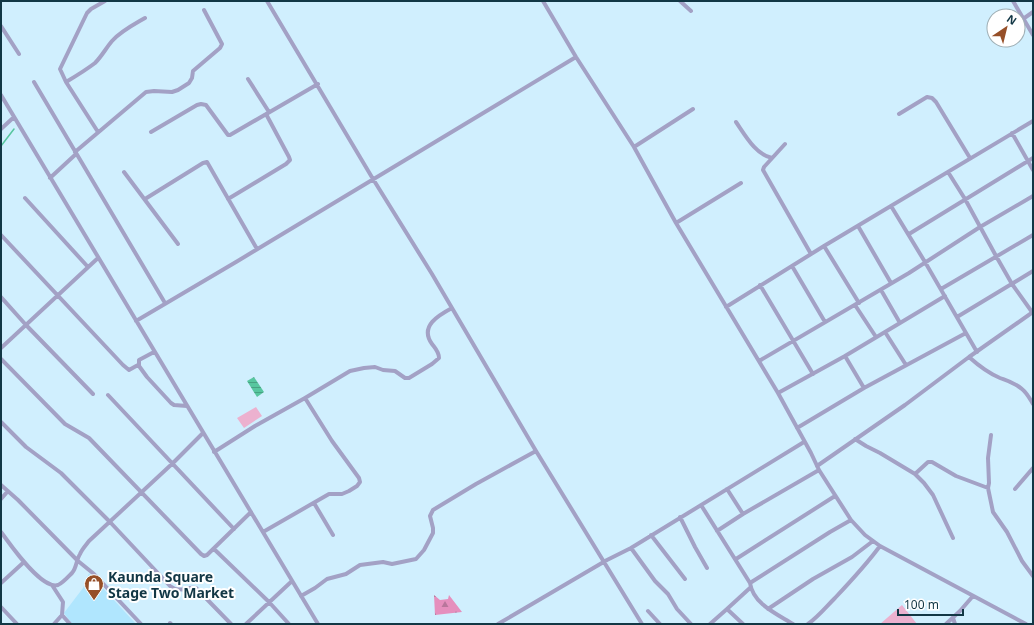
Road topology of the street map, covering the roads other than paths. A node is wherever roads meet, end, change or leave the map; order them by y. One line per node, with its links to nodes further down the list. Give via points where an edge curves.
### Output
1 (105, 1): 17 (street, via 87,13 60,69)
2 (267, 1): 18 (street)
3 (543, 1): 14 (street)
4 (680, 1): 8 (street)
5 (1019, 1): 6 (street)
6 (1013, 3)
7 (204, 10): 27 (street, via 221,41 220,48 193,71 192,78 182,88 175,91 146,92)
8 (691, 11)
9 (145, 18): 17 (street, via 125,29 90,67)
10 (1026, 24): 12 (street)
11 (1, 26): 13 (street)
12 (1033, 35)
13 (19, 54)
14 (576, 57): 31 (street); 41 (street)
15 (248, 79): 21 (street)
16 (34, 82): 32 (street)
17 (66, 82): 27 (street)
18 (318, 84): 21 (street); 41 (street)
19 (1, 96): 23 (street)
20 (693, 109): 31 (street)
21 (267, 113): 28 (street, via 228,135 206,105 201,104); 47 (street, via 290,160)
22 (899, 114): 34 (street, via 927,97 932,98)
23 (14, 117): 26 (street); 40 (street)
24 (1033, 121): 29 (street)
25 (736, 122): 33 (street, via 758,150 764,156)
26 (1, 129)
27 (98, 132): 32 (street)
28 (151, 132)
29 (1012, 133): 34 (street); 36 (street)
30 (785, 144): 33 (street)
31 (634, 147): 49 (street)
32 (75, 153): 40 (street); 73 (street)
33 (772, 158): 58 (street, via 764,167 764,173)
34 (970, 158): 39 (street)
35 (1033, 158): 36 (street)
36 (1028, 161): 37 (street); 45 (street)
37 (1033, 170)
38 (124, 172): 46 (street)
39 (948, 172): 45 (street); 48 (street)
40 (50, 178): 60 (street)
41 (373, 178): 57 (street); 76 (street)
42 (741, 183): 49 (street)
43 (1033, 196): 51 (street)
44 (25, 198): 63 (street)
45 (965, 199): 51 (street); 52 (street)
46 (145, 200): 47 (street, via 207,162); 55 (street)
47 (228, 200): 57 (street)
48 (891, 206): 50 (street); 52 (street)
49 (676, 223): 75 (street)
50 (858, 226): 56 (street); 65 (street)
51 (980, 227): 59 (street); 61 (street)
52 (909, 234): 61 (street)
53 (1, 235): 70 (street)
54 (1033, 235): 59 (street)
55 (178, 244)
56 (824, 246): 58 (street); 74 (street)
57 (257, 249): 73 (street)
58 (811, 254): 62 (street)
59 (996, 256): 66 (street); 68 (street)
60 (98, 258): 63 (street); 79 (street)
61 (925, 262): 65 (street); 68 (street)
62 (792, 266): 67 (street); 80 (street)
63 (88, 267): 70 (street)
64 (1033, 271): 66 (street)
65 (891, 283): 69 (street)
66 (1012, 284): 77 (street); 78 (street)
67 (760, 285): 75 (street); 86 (street)
68 (941, 289): 71 (street)
69 (881, 290): 74 (street); 81 (street)
70 (58, 295): 82 (street); 94 (street, via 123,365 129,370)
71 (945, 296): 78 (street); 81 (street)
72 (1, 297): 82 (street)
73 (165, 303): 79 (street)
74 (857, 304): 80 (street); 85 (street)
75 (726, 306): 93 (street)
76 (452, 308): 101 (street, via 437,317 428,331 439,358 411,378 376,367 354,370); 110 (street)
77 (1032, 312): 89 (street)
78 (957, 317): 84 (street)
79 (136, 321): 88 (street)
80 (825, 322): 86 (street)
81 (900, 323): 83 (street)
82 (26, 325): 87 (street); 99 (street)
83 (885, 332): 85 (street); 95 (street)
84 (966, 333): 89 (street); 95 (street)
85 (876, 338): 90 (street)
86 (794, 341): 93 (street); 96 (street)
87 (1, 348)
88 (154, 352): 94 (street, via 139,360); 103 (street)
89 (977, 352): 91 (street)
90 (845, 356): 96 (street); 97 (street)
91 (969, 357): 102 (street, via 984,370 1013,382); 108 (street, via 906,405)
92 (1, 359): 121 (street, via 65,424 89,438)
93 (759, 361): 98 (street)
94 (138, 365): 103 (street, via 171,403)
95 (906, 365): 97 (street)
96 (813, 374): 98 (street)
97 (864, 388): 105 (street)
98 (778, 393): 105 (street)
99 (93, 394)
100 (108, 395): 112 (street)
101 (305, 398): 111 (street); 124 (street, via 360,480 359,484 349,491 331,493)
102 (1033, 404)
103 (187, 406): 106 (street)
104 (1, 422): 130 (street, via 26,447 61,473)
105 (797, 428): 109 (street)
106 (203, 433): 111 (street); 112 (street)
107 (991, 435): 117 (street)
108 (855, 439): 113 (street); 115 (street)
109 (804, 442): 113 (street); 118 (street)
110 (536, 451): 145 (street); 153 (street, via 433,510 430,516 433,533 416,559 392,564 383,562 360,565 346,574 327,579)
111 (214, 452): 126 (street)
112 (173, 463): 121 (street); 131 (street)
113 (818, 468): 122 (street); 127 (street)
114 (1033, 468): 119 (street)
115 (915, 474): 117 (street, via 928,462 932,462 956,476); 137 (street, via 933,495)
116 (1, 485): 120 (street)
117 (988, 488): 147 (street, via 993,512)
118 (727, 489): 125 (street); 127 (street)
119 (1016, 489)
120 (8, 491): 123 (street); 143 (street)
121 (142, 492): 130 (street); 141 (street, via 201,554 206,556)
122 (835, 496): 129 (street); 142 (street)
123 (1, 499)
124 (314, 503): 134 (street); 135 (street)
125 (701, 505): 128 (street); 132 (street)
126 (251, 512): 131 (street); 134 (street)
127 (743, 514): 132 (street)
128 (680, 517): 136 (street); 146 (street)
129 (851, 520): 138 (street); 152 (street)
130 (110, 522): 143 (street, via 89,541 80,553); 166 (street, via 173,588 196,588)
131 (234, 529): 141 (street)
132 (717, 530): 142 (street)
133 (1, 532): 144 (street)
134 (262, 532): 149 (street)
135 (333, 535)
136 (651, 535): 140 (street); 148 (street)
137 (953, 538)
138 (872, 542): 139 (street); 158 (street)
139 (880, 546): 154 (street); 177 (street, via 866,565 816,619)
140 (631, 548): 145 (street); 173 (street)
141 (214, 549): 155 (street)
142 (736, 559): 152 (street)
143 (78, 561): 151 (street, via 75,569 65,580 58,585); 165 (street, via 94,574)
144 (24, 562): 150 (street); 151 (street, via 46,583)
145 (604, 562): 170 (street); 171 (street)
146 (707, 568)
147 (1033, 576)
148 (685, 579)
149 (292, 581): 153 (street); 155 (street)
150 (1, 583)
151 (52, 585): 160 (street, via 63,602)
152 (750, 585): 157 (street); 158 (street, via 758,600)
153 (301, 596): 169 (street)
154 (973, 596): 161 (street); 180 (street)
155 (269, 602): 167 (street); 168 (street)
156 (1, 606): 162 (street)
157 (727, 609): 174 (street); 175 (street)
158 (768, 609): 176 (street)
159 (648, 611): 172 (street)
160 (62, 614): 163 (street); 164 (street)
161 (953, 618): 178 (street); 179 (street)
162 (17, 624)
163 (54, 624)
164 (70, 624)
165 (141, 624)
166 (231, 624)
167 (246, 624)
168 (289, 624)
169 (318, 624)
170 (498, 624)
171 (642, 624)
172 (660, 624)
173 (691, 624)
174 (710, 624)
175 (743, 624)
176 (793, 624)
177 (808, 624)
178 (946, 624)
179 (955, 624)
180 (1026, 624)

